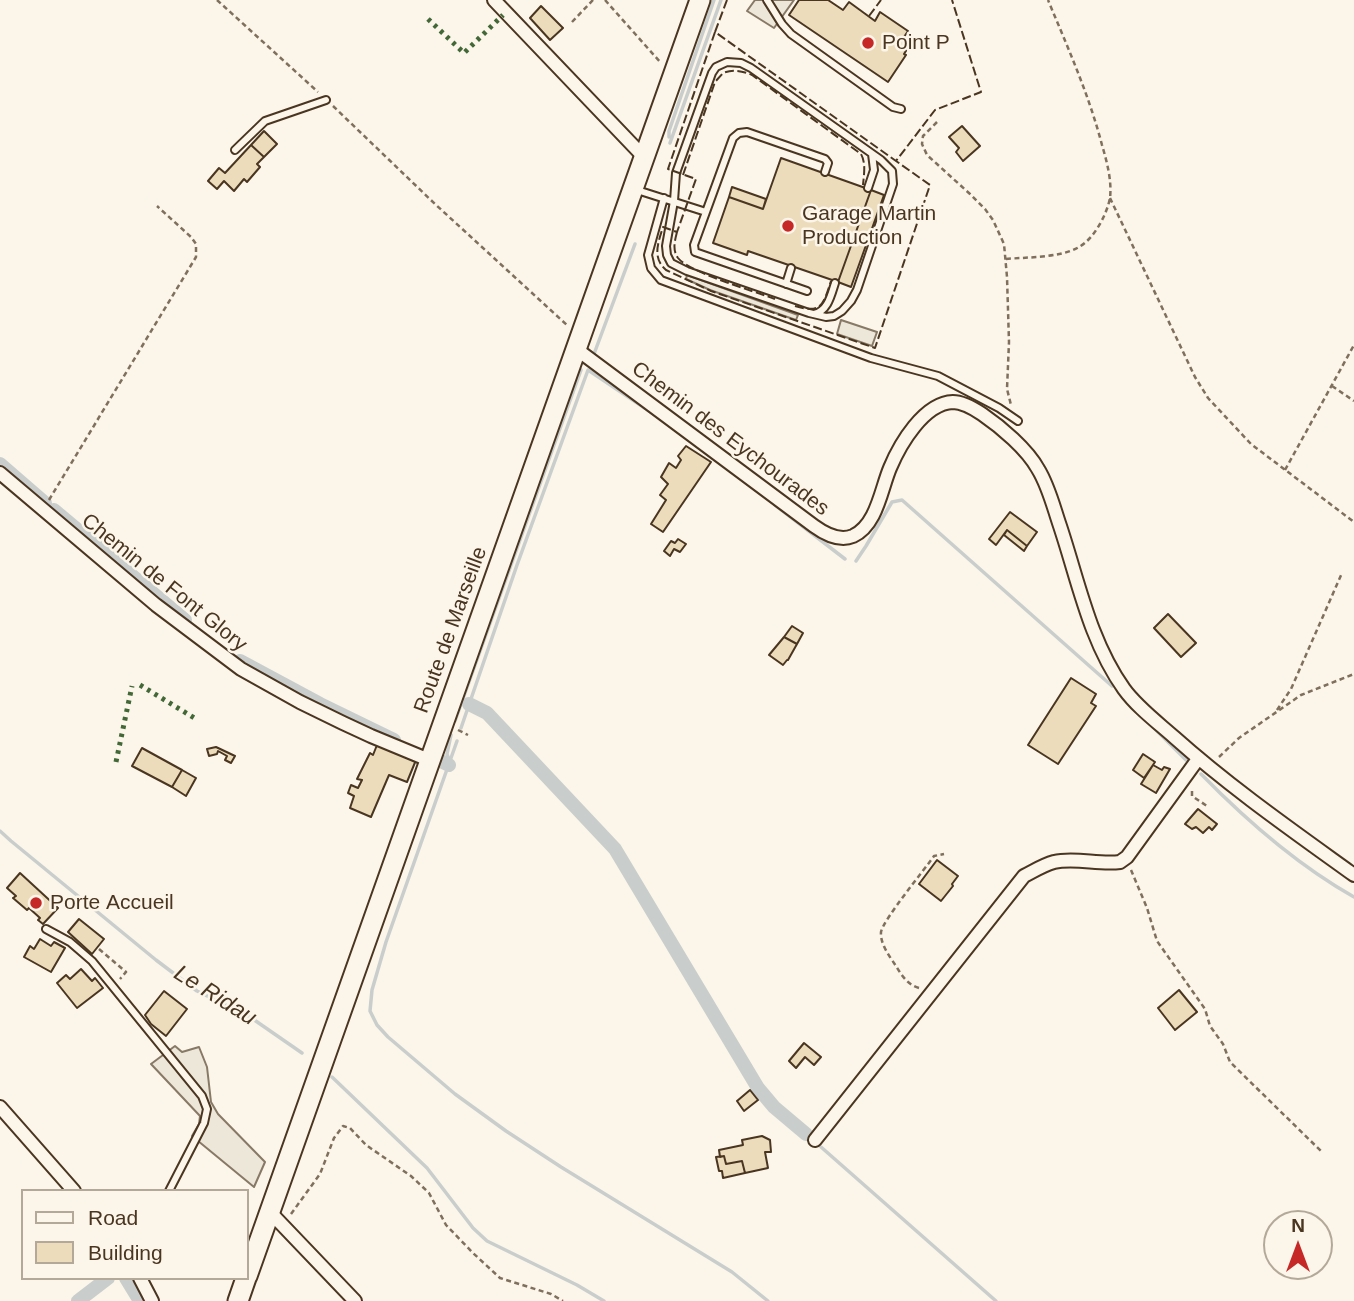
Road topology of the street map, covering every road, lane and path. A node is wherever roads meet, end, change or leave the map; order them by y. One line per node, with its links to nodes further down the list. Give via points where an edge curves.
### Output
1 (217, 0): 10 (path)
2 (494, 0): 15 (street)
3 (593, 0): 8 (path)
4 (605, 0): 9 (path)
5 (699, 0): 9 (main road, Route de Marseille)
6 (767, 0): 11 (lane, via 791,34)
7 (1048, 0): 20 (path, via 1095,118 1109,169)
8 (572, 22)
9 (673, 76): 15 (main road, Route de Marseille)
10 (326, 100): 13 (lane, via 265,121); 30 (path)
11 (901, 109)
12 (937, 122): 24 (path, via 923,136 927,155 993,220)
13 (235, 150)
14 (872, 154): 18 (lane, via 874,170); 21 (lane, via 751,68 727,62 714,70 708,82 676,173); 29 (lane, via 892,171 893,184 857,290 836,315)
15 (643, 156): 17 (main road, Route de Marseille)
16 (825, 172): 23 (lane, via 825,159 742,132 733,138)
17 (632, 188): 19 (lane); 30 (main road, Route de Marseille)
18 (868, 188)
19 (664, 198): 21 (lane); 34 (lane, via 648,255 651,268 661,279 871,359 938,376)
20 (1110, 198): 24 (path, via 1096,232 1082,246 1067,253); 35 (path, via 1208,398 1251,444)
21 (674, 201): 23 (lane); 29 (lane, via 666,246 671,262)
22 (157, 206): 37 (path, via 191,237 196,257)
23 (706, 212): 26 (lane, via 695,252)
24 (1006, 259): 34 (path, via 1007,389)
25 (792, 268): 26 (lane)
26 (786, 284): 28 (lane)
27 (835, 284): 29 (lane, via 824,309)
28 (807, 291)
29 (809, 313)
30 (578, 343): 42 (main road, Route de Marseille); 43 (street, Chemin des Eychourades, via 814,526 837,538 853,536 868,523 893,460 925,415 953,402 982,414 1024,450 1040,472 1094,632 1124,688)
31 (1354, 345): 32 (path)
32 (1332, 386): 33 (path); 35 (path)
33 (1354, 401)
34 (1018, 421)
35 (1285, 470): 38 (path)
36 (0, 473): 37 (street, Chemin de Font Glory)
37 (44, 509): 42 (street, Chemin de Font Glory, via 156,605 241,669 342,723)
38 (1354, 522)
39 (1342, 573): 41 (path, via 1295,680)
40 (1354, 674): 41 (path, via 1301,695)
41 (1275, 713): 43 (path)
42 (429, 760): 55 (main road, Route de Marseille, via 302,1118)
43 (1200, 765): 44 (path, via 1192,796); 46 (street); 47 (street)
44 (1207, 806)
45 (944, 854): 49 (path, via 934,856 881,933 886,951 910,984)
46 (1126, 857): 49 (street, via 1114,863 1063,860 1024,877); 52 (path, via 1157,942 1205,1009 1230,1062)
47 (1354, 875)
48 (46, 929): 54 (lane, via 92,961 202,1096 204,1123)
49 (936, 986): 51 (street)
50 (0, 1107): 53 (street)
51 (815, 1140)
52 (1323, 1153)
53 (72, 1189)
54 (170, 1189)
55 (276, 1218): 56 (main road, Route de Marseille); 61 (street); 62 (path, via 320,1174 342,1126 351,1128 429,1193 446,1225 500,1278)
56 (248, 1273)
57 (141, 1280): 59 (street)
58 (245, 1280): 60 (main road, Route de Marseille)
59 (152, 1301)
60 (238, 1301)
61 (355, 1301)
62 (563, 1301)

